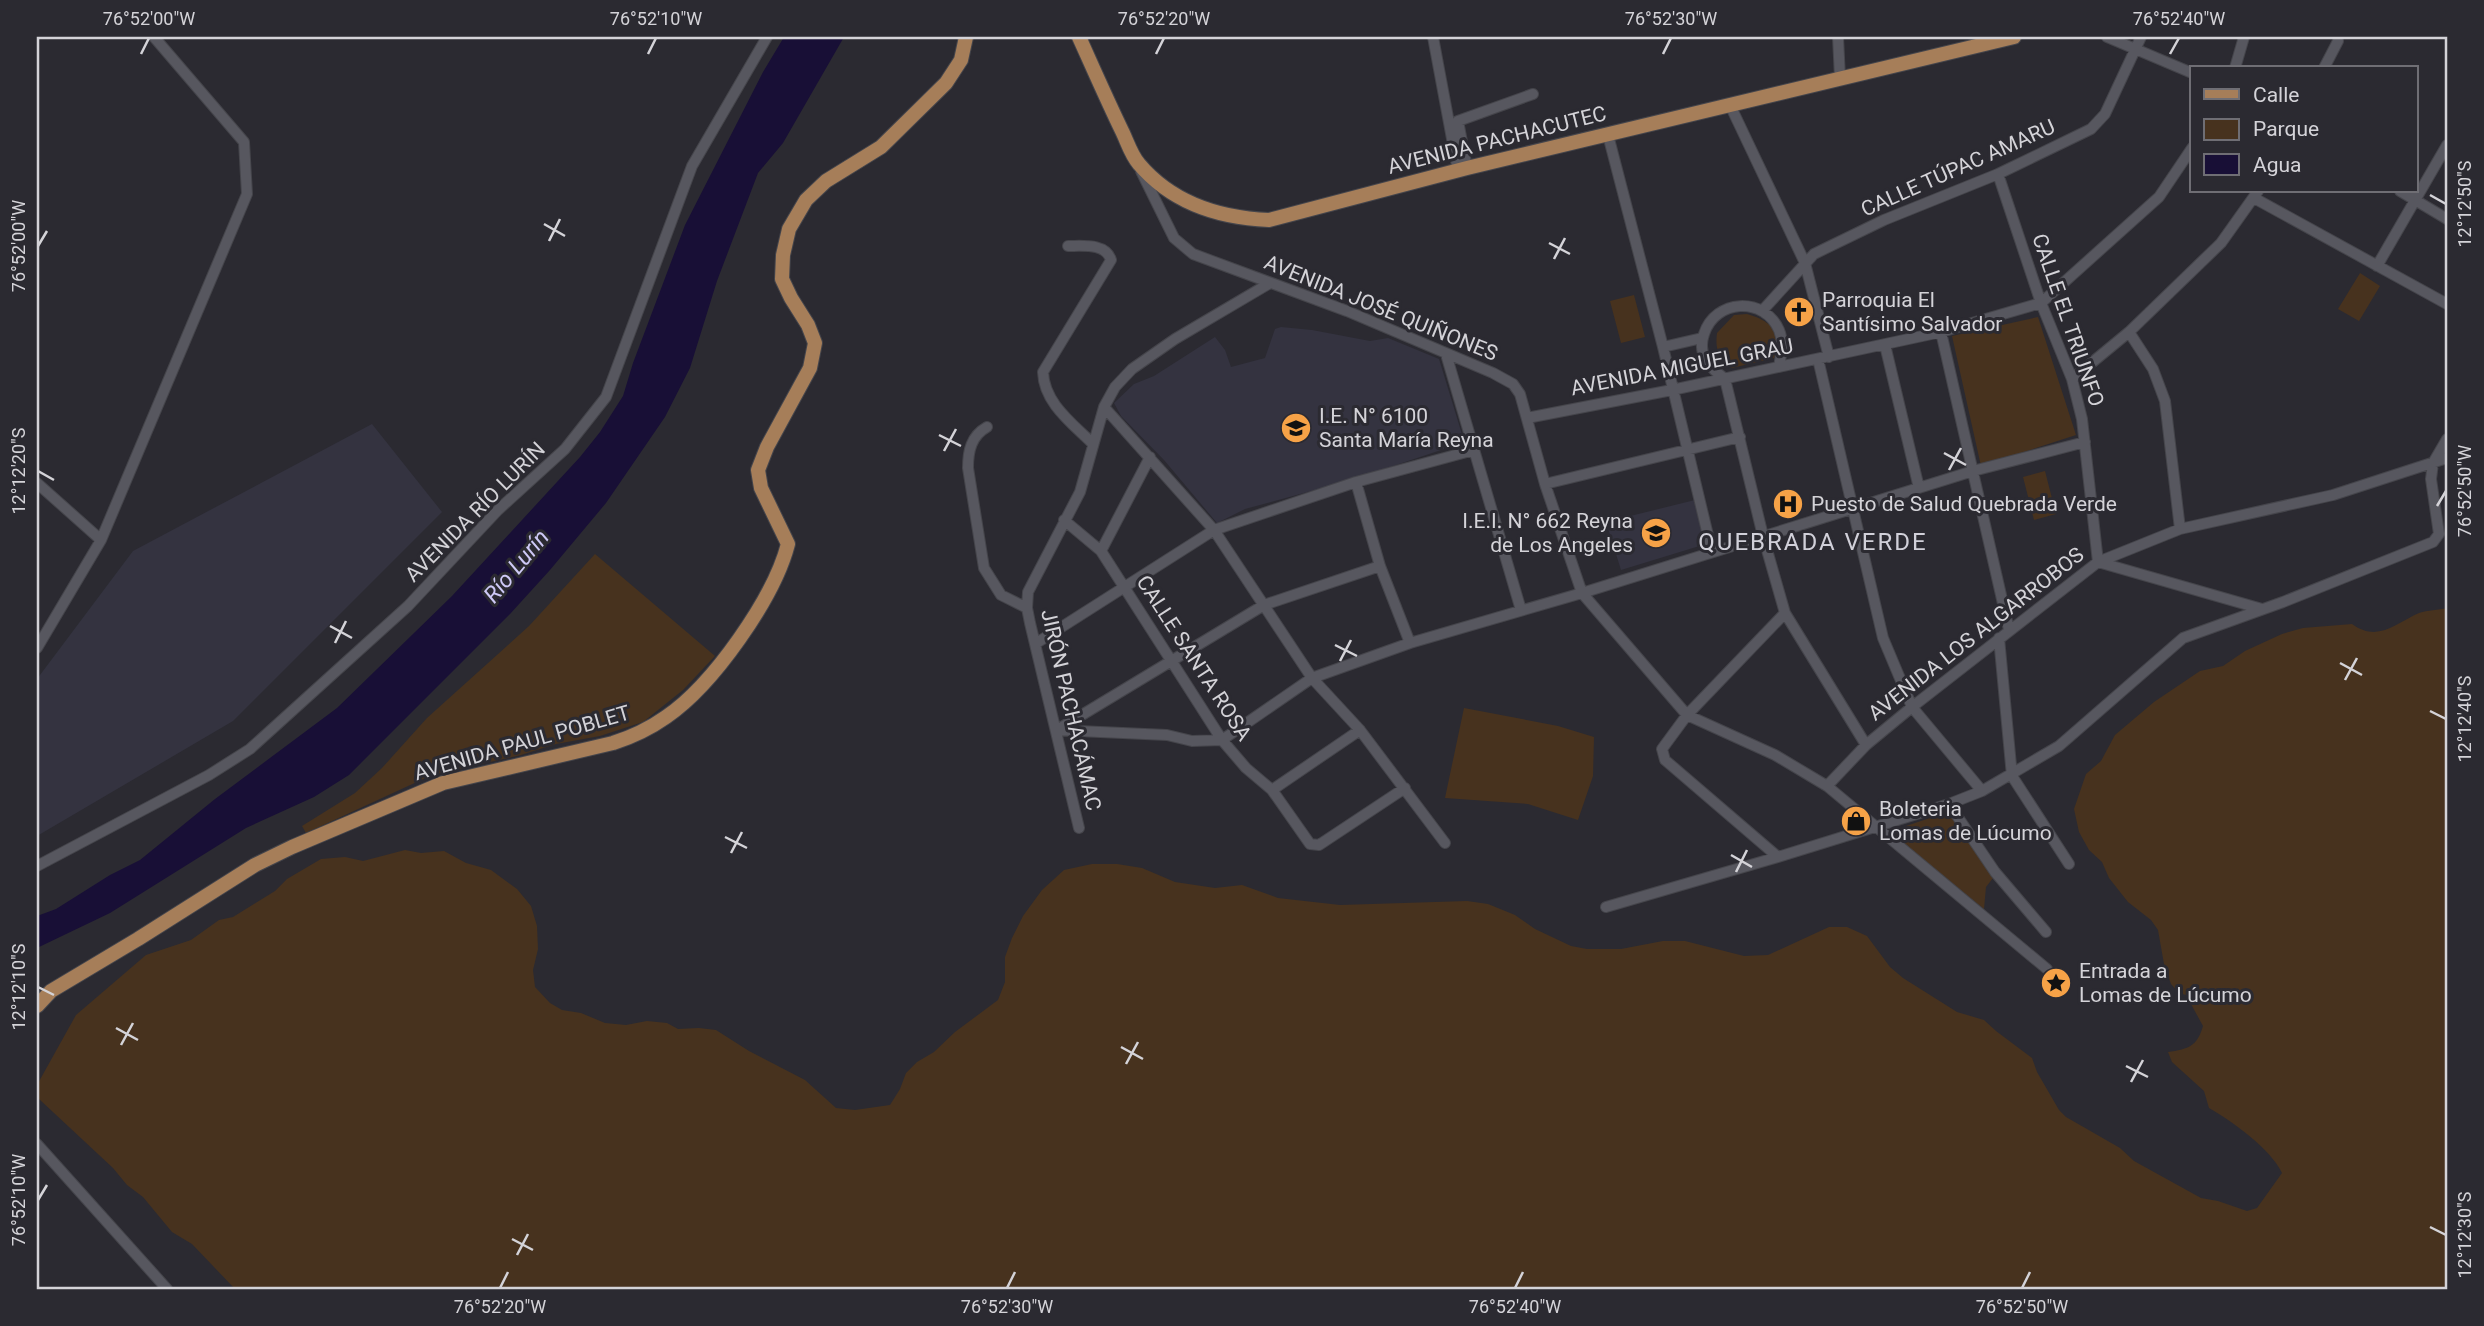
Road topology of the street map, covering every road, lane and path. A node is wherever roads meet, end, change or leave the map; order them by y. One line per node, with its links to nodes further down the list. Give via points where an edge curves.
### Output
1 (154, 37): 69 (street, via 244,142 247,194)
2 (767, 37): 105 (street, AVENIDA RÍO LURÍN, via 692,166 606,397 565,449 498,510 408,606 250,749)
3 (966, 37): 109 (main road, AVENIDA PAUL POBLET, via 961,60 946,83 881,147 826,181 806,200 789,229 782,279 815,343 810,368 758,470 761,488 788,544 772,588 704,683 668,716 639,734 443,783 255,864 51,990)
4 (1079, 37): 22 (main road, AVENIDA PACHACUTEC)
5 (1433, 37): 23 (street)
6 (1838, 37): 16 (street)
7 (2014, 37): 16 (main road, AVENIDA PACHACUTEC)
8 (2107, 37): 12 (street)
9 (2141, 37): 12 (street, CALLE TÚPAC AMARU)
10 (2244, 37): 13 (street)
11 (2339, 41): 14 (street)
12 (2136, 50): 15 (street); 24 (street, CALLE TÚPAC AMARU, via 2099,123)
13 (2236, 66)
14 (2325, 66)
15 (2190, 72)
16 (1840, 78): 18 (main road, AVENIDA PACHACUTEC)
17 (1533, 94): 23 (street, via 1458,121)
18 (1730, 105): 19 (main road, AVENIDA PACHACUTEC); 30 (street)
19 (1608, 135): 23 (main road, AVENIDA PACHACUTEC); 40 (street)
20 (2447, 145): 27 (street)
21 (2190, 151): 33 (street, AVENIDA MIGUEL GRAU, via 2159,197)
22 (1137, 162): 23 (main road, AVENIDA PACHACUTEC, via 1163,187 1196,205 1240,219 1269,220); 32 (street, AVENIDA JOSÉ QUIÑONES, via 1181,246)
23 (1462, 170)
24 (1998, 174): 30 (street, CALLE TÚPAC AMARU, via 1884,220); 33 (street, CALLE EL TRIUNFO)
25 (2402, 192): 27 (street)
26 (2256, 194): 31 (street); 37 (street, via 2221,243)
27 (2416, 200): 28 (street); 31 (street)
28 (2447, 219)
29 (1068, 246): 53 (street, via 1105,250 1111,260 1043,372 1044,384 1054,404)
30 (1804, 263): 35 (street, CALLE TÚPAC AMARU); 42 (street)
31 (2377, 267): 34 (street)
32 (1270, 283): 41 (street, AVENIDA JOSÉ QUIÑONES); 47 (street, JIRÓN PACHACÁMAC, via 1132,369)
33 (2041, 303): 36 (street, AVENIDA MIGUEL GRAU); 45 (street, CALLE EL TRIUNFO)
34 (2447, 304)
35 (1762, 310): 38 (street, via 1737,305 1725,309 1706,326); 43 (street, via 1779,330)
36 (1941, 332): 39 (street, AVENIDA MIGUEL GRAU); 59 (street)
37 (2129, 332): 45 (street); 66 (street, via 2153,369 2165,401)
38 (1702, 338): 40 (street); 44 (street, via 1706,360)
39 (1885, 345): 42 (street, AVENIDA MIGUEL GRAU); 63 (street)
40 (1663, 347): 46 (street)
41 (1446, 354): 48 (street, AVENIDA JOSÉ QUIÑONES, via 1513,384); 54 (street)
42 (1823, 358): 43 (street, AVENIDA MIGUEL GRAU); 64 (street)
43 (1779, 368): 44 (street, AVENIDA MIGUEL GRAU)
44 (1725, 379): 46 (street, AVENIDA MIGUEL GRAU); 50 (street)
45 (2072, 379): 52 (street, CALLE EL TRIUNFO)
46 (1672, 390): 48 (street, AVENIDA MIGUEL GRAU); 55 (street)
47 (1104, 407): 53 (street, JIRÓN PACHACÁMAC); 56 (street)
48 (1527, 418): 62 (street, AVENIDA JOSÉ QUIÑONES)
49 (987, 427): 77 (street, via 973,439 968,453 984,568 1002,595)
50 (1740, 437): 55 (street); 68 (street)
51 (2447, 439): 58 (street)
52 (2085, 442): 59 (street); 72 (street, CALLE EL TRIUNFO)
53 (1093, 444): 65 (street, JIRÓN PACHACÁMAC, via 1080,492)
54 (1474, 450): 60 (street); 79 (street)
55 (1687, 451): 62 (street); 71 (street)
56 (1150, 457): 67 (street); 70 (street)
57 (2447, 458): 58 (street, AVENIDA LOS ALGARROBOS)
58 (2433, 463): 66 (street, AVENIDA LOS ALGARROBOS, via 2333,495); 78 (street, via 2437,539)
59 (1973, 471): 63 (street); 81 (street)
60 (1356, 482): 67 (street); 73 (street)
61 (37, 483): 69 (street)
62 (1545, 484): 75 (street, AVENIDA JOSÉ QUIÑONES)
63 (1919, 488): 64 (street)
64 (1853, 509): 68 (street); 88 (street, via 1883,638)
65 (1064, 520): 70 (street, CALLE SANTA ROSA); 77 (street, JIRÓN PACHACÁMAC, via 1028,592)
66 (2180, 529): 72 (street, AVENIDA LOS ALGARROBOS)
67 (1214, 530): 74 (street); 76 (street)
68 (1763, 536): 71 (street); 80 (street)
69 (101, 540): 85 (street)
70 (1101, 551): 74 (street, CALLE SANTA ROSA)
71 (1712, 552): 75 (street)
72 (2098, 562): 78 (street); 81 (street, AVENIDA LOS ALGARROBOS)
73 (1380, 566): 76 (street); 83 (street)
74 (1125, 587): 84 (street); 86 (street, CALLE SANTA ROSA)
75 (1582, 593): 79 (street); 89 (street, AVENIDA JOSÉ QUIÑONES)
76 (1264, 605): 86 (street); 87 (street)
77 (1027, 608): 84 (street, JIRÓN PACHACÁMAC)
78 (2262, 609): 94 (street, via 2183,638 2059,746)
79 (1521, 610): 83 (street)
80 (1785, 613): 89 (street); 93 (street)
81 (2010, 630): 82 (street, AVENIDA LOS ALGARROBOS)
82 (1999, 638): 88 (street, AVENIDA LOS ALGARROBOS); 94 (street)
83 (1409, 643): 87 (street)
84 (1035, 644): 90 (street, JIRÓN PACHACÁMAC)
85 (37, 648)
86 (1171, 660): 90 (street); 92 (street, CALLE SANTA ROSA)
87 (1312, 678): 91 (street); 92 (street)
88 (1912, 707): 93 (street, AVENIDA LOS ALGARROBOS); 98 (street)
89 (1687, 715): 95 (street, AVENIDA JOSÉ QUIÑONES, via 1775,755); 103 (street, via 1662,749 1665,760)
90 (1056, 730): 92 (street); 101 (street, JIRÓN PACHACÁMAC)
91 (1360, 730): 96 (street); 97 (street)
92 (1222, 740): 97 (street, CALLE SANTA ROSA)
93 (1866, 745): 95 (street, AVENIDA LOS ALGARROBOS)
94 (2011, 776): 98 (street); 104 (street)
95 (1827, 786): 100 (street, AVENIDA JOSÉ QUIÑONES)
96 (1405, 788): 97 (street, CALLE SANTA ROSA, via 1319,845 1310,844); 102 (street)
97 (1272, 790)
98 (1982, 791): 99 (street)
99 (1949, 804): 100 (street); 107 (street, via 1995,872)
100 (1877, 827): 103 (street); 108 (street, AVENIDA JOSÉ QUIÑONES)
101 (1079, 828)
102 (1445, 843)
103 (1778, 857): 106 (street)
104 (2069, 864)
105 (37, 866)
106 (1605, 907)
107 (2046, 932)
108 (2046, 970)
109 (37, 1006)
110 (37, 1144): 111 (street)
111 (167, 1289)

